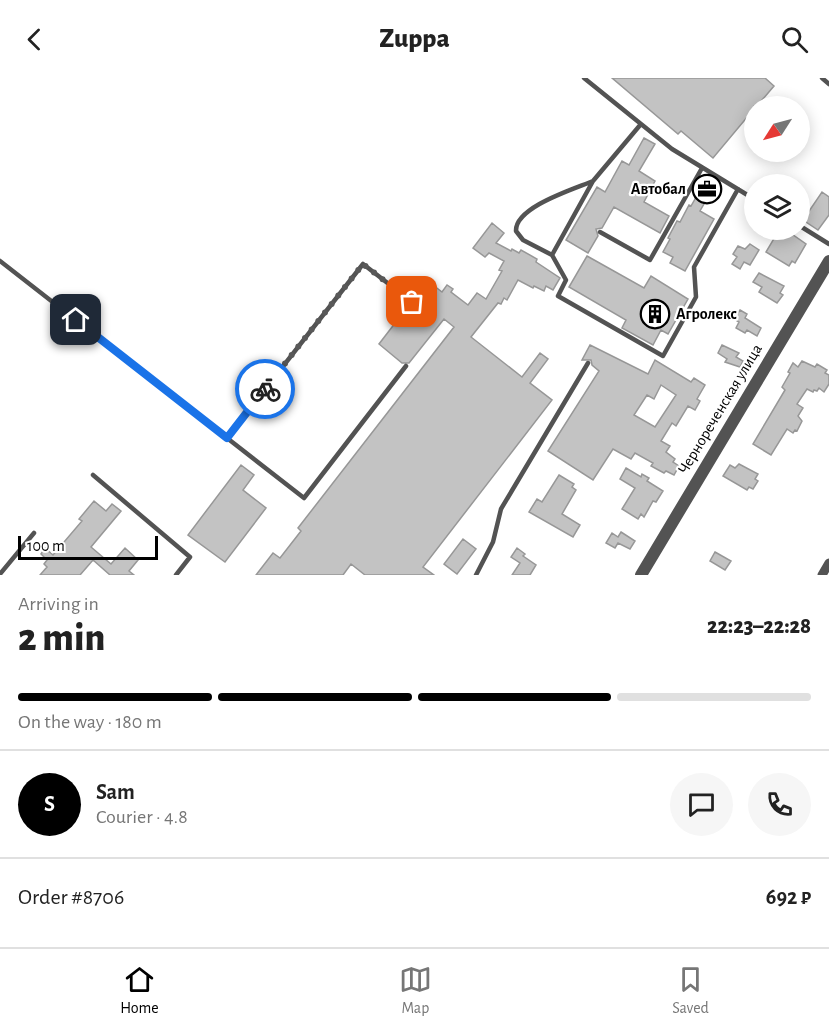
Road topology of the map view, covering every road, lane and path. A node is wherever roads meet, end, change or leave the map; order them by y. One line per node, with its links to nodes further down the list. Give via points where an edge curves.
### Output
1 (584, 78): 4 (lane)
2 (822, 78): 3 (lane)
3 (829, 84)
4 (640, 124): 5 (lane); 6 (lane)
5 (702, 168): 7 (lane); 9 (lane, via 650,260)
6 (593, 181): 12 (lane); 12 (lane, via 530,210 518,222 516,231 523,240)
7 (738, 189): 8 (lane); 12 (lane, via 694,267 696,297 663,356 558,296 566,280)
8 (744, 193)
9 (600, 232)
10 (810, 232): 11 (lane)
11 (829, 244)
12 (552, 255)
13 (0, 261): 18 (lane)
14 (829, 261): 25 (street, Чернореченская улица)
15 (412, 302): 18 (lane, via 363,264)
16 (588, 363): 24 (lane, via 501,508 493,542)
17 (406, 366): 18 (lane, via 304,498)
18 (227, 438)
19 (93, 475): 23 (lane, via 190,557)
20 (34, 533): 22 (lane)
21 (829, 563): 26 (street)
22 (0, 574)
23 (176, 575)
24 (476, 575)
25 (641, 575)
26 (822, 575)

